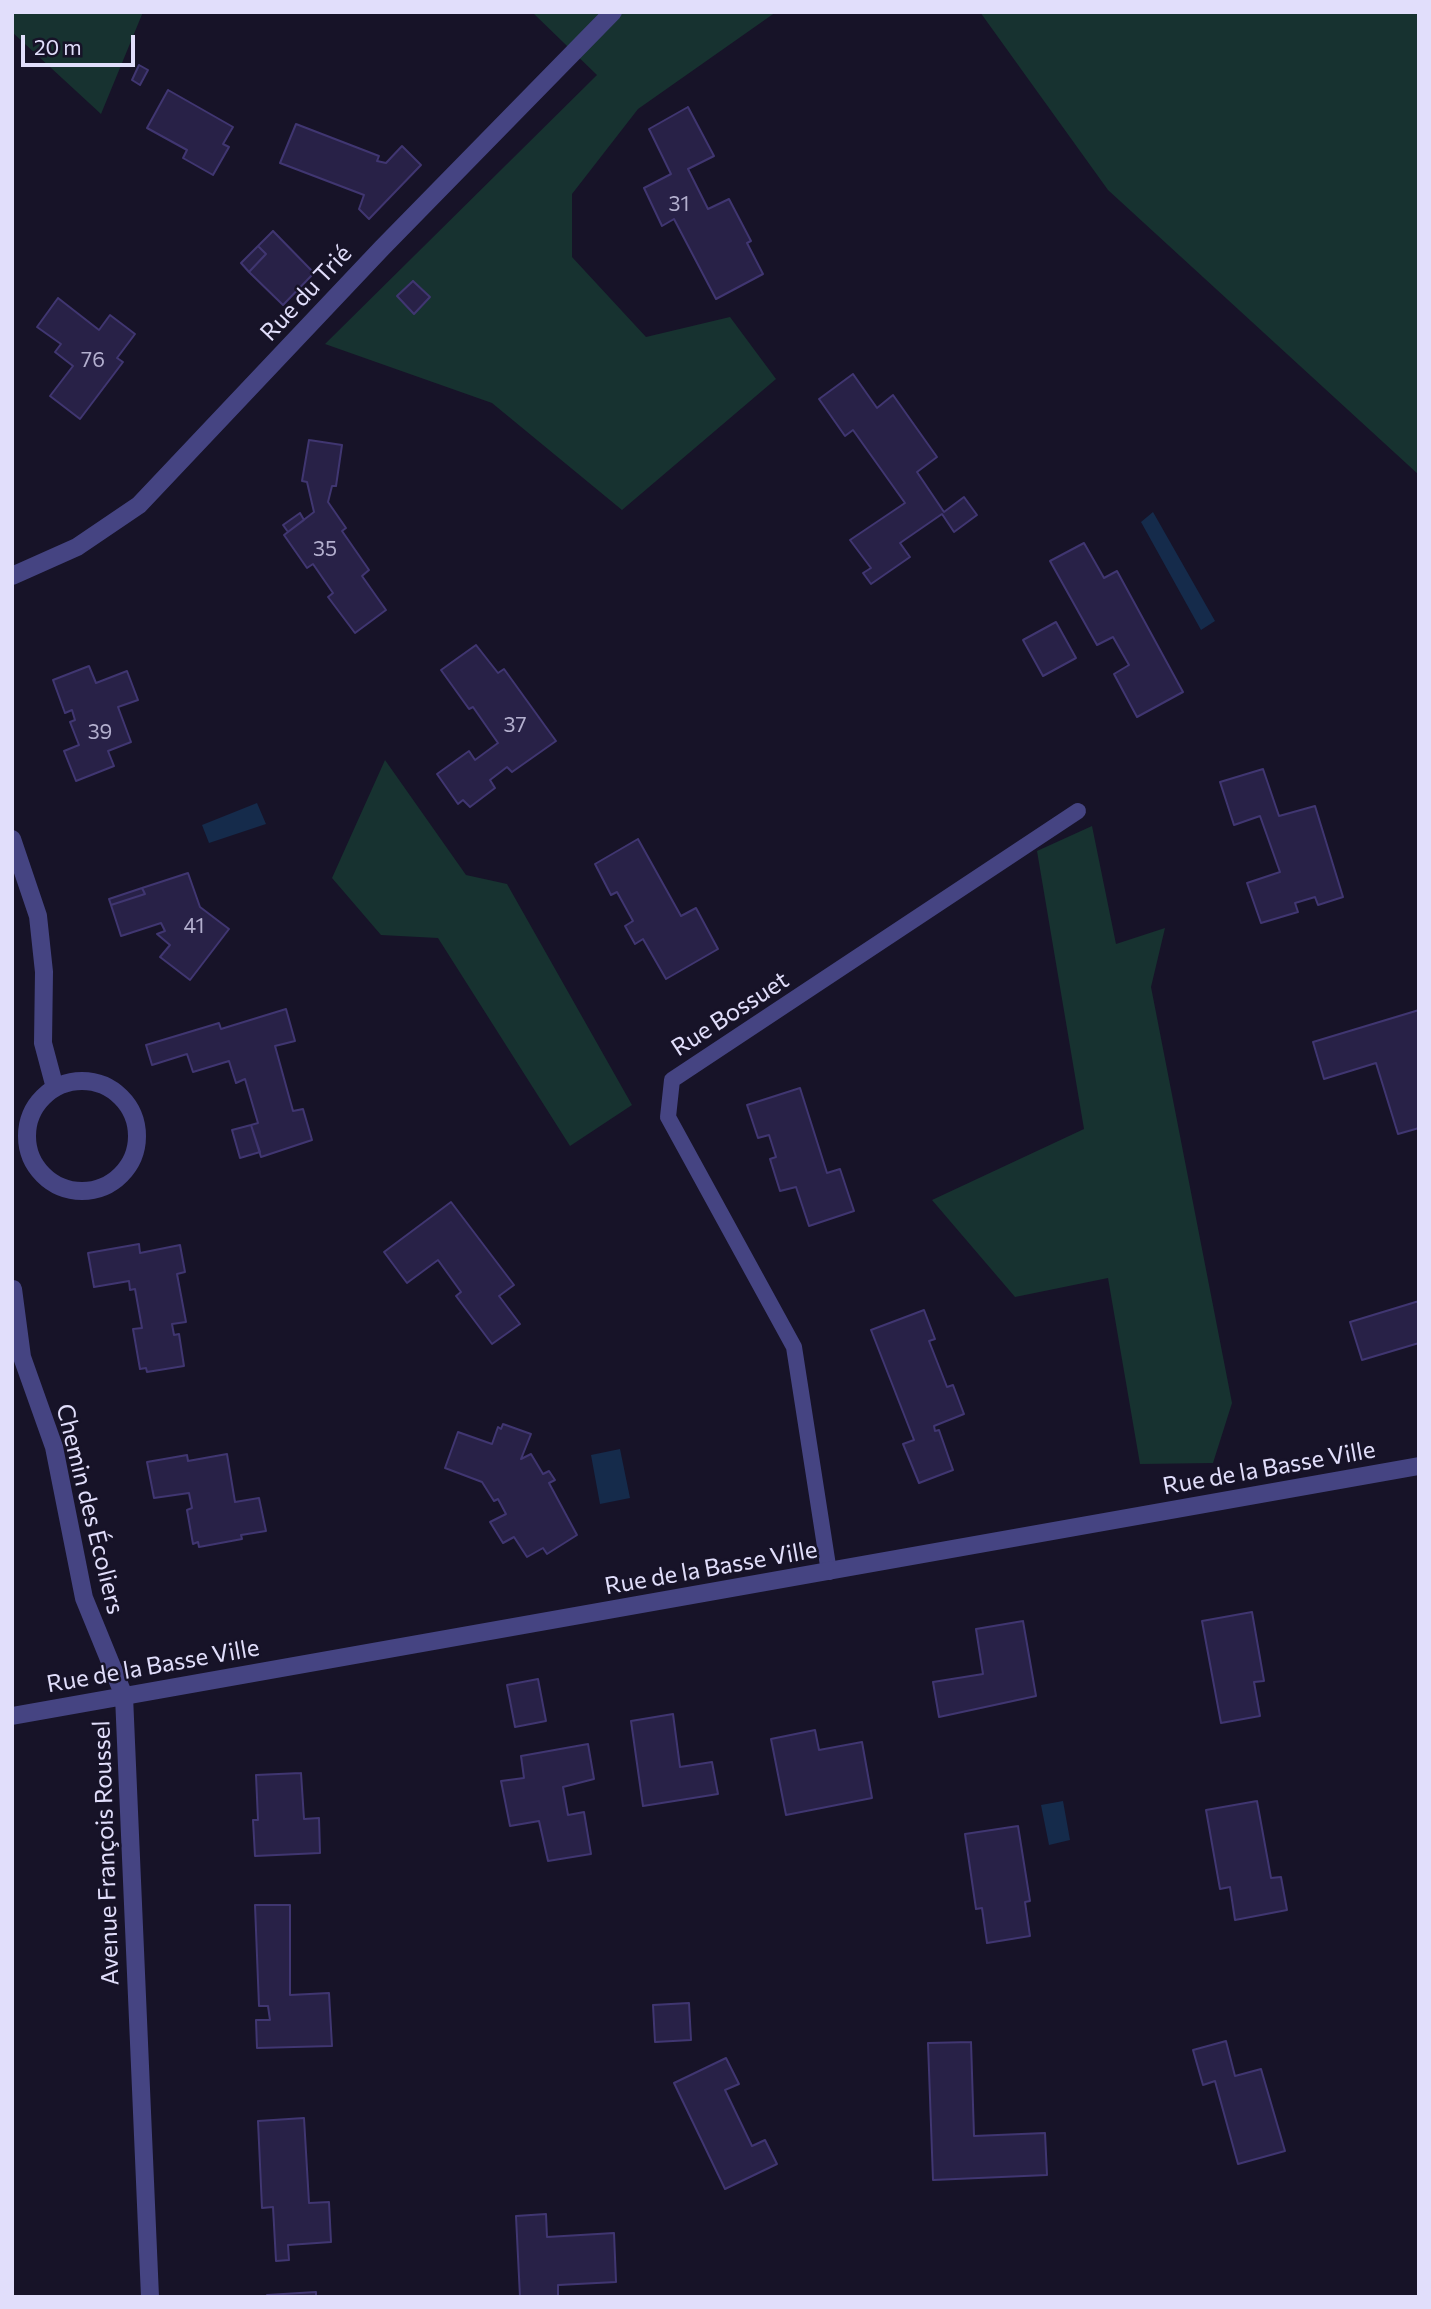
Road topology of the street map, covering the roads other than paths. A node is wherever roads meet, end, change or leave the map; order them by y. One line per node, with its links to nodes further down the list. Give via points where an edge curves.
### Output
1 (613, 12): 2 (street, Rue du Trié, via 139,505 77,547)
2 (12, 576)
3 (1078, 811): 8 (lane, Rue Bossuet, via 672,1080 668,1117 794,1347)
4 (12, 839): 5 (street, via 38,916 44,972 43,1043)
5 (55, 1088): 5 (street, via 42,1098 30,1119 27,1143 36,1166 56,1185 75,1190 95,1189 113,1181 127,1168 135,1150 131,1111 111,1090 93,1082)
6 (13, 1289): 9 (street, Chemin des Écoliers, via 22,1357 54,1447 84,1598)
7 (1419, 1466): 8 (street, Rue de la Basse Ville)
8 (829, 1572): 9 (street, Rue de la Basse Ville)
9 (124, 1696): 10 (street, Rue de la Basse Ville); 11 (street, Avenue François Roussel)
10 (12, 1716)
11 (150, 2297)

